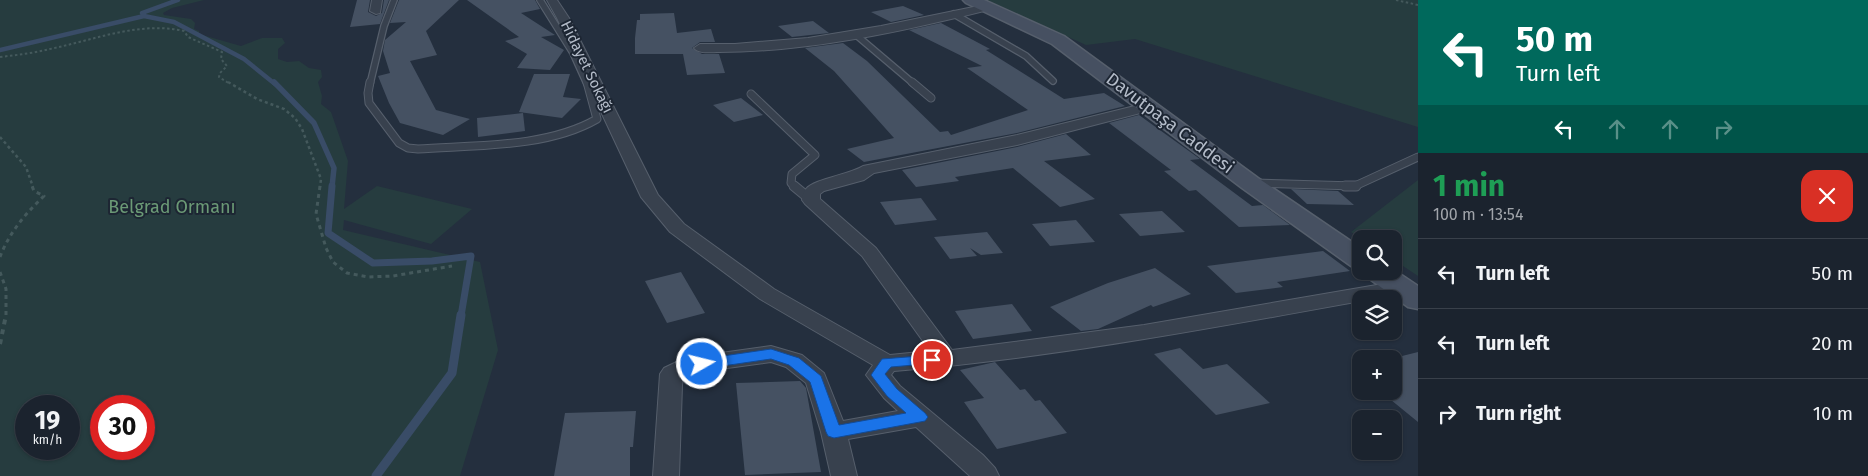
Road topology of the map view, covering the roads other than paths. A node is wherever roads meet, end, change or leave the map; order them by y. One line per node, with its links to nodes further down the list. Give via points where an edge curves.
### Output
1 (394, 0): 2 (lane, via 372,70 369,104 399,143 418,149 537,140 597,119 574,55 549,20)
2 (540, 0)
3 (552, 0): 12 (street, Hidayet Sokağı)
4 (980, 4): 5 (street); 11 (street, Davutpaşa Caddesi, via 1058,40)
5 (954, 14): 6 (street); 8 (lane, via 1026,56)
6 (855, 34): 7 (street, via 737,50); 10 (lane)
7 (700, 48)
8 (1053, 81)
9 (751, 94): 15 (lane, via 815,155 792,174 791,183)
10 (931, 98)
11 (1147, 107): 14 (street, Davutpaşa Caddesi); 15 (street, via 1017,140 869,169 858,176 818,187 812,192)
12 (620, 135): 20 (street, via 650,197 677,228 767,294)
13 (1418, 157): 14 (lane, via 1355,186)
14 (1250, 183): 16 (street, Davutpaşa Caddesi)
15 (811, 200): 19 (street, via 869,252)
16 (1352, 254)
17 (1390, 280): 18 (street)
18 (1409, 294): 19 (street)
19 (947, 359): 20 (street)
20 (887, 363): 21 (street, via 878,375)
21 (920, 417): 22 (street); 25 (street)
22 (834, 432): 23 (street, via 816,379 794,361 771,354 685,366 672,374 670,385); 24 (street)
23 (666, 476)
24 (844, 476)
25 (986, 476)

